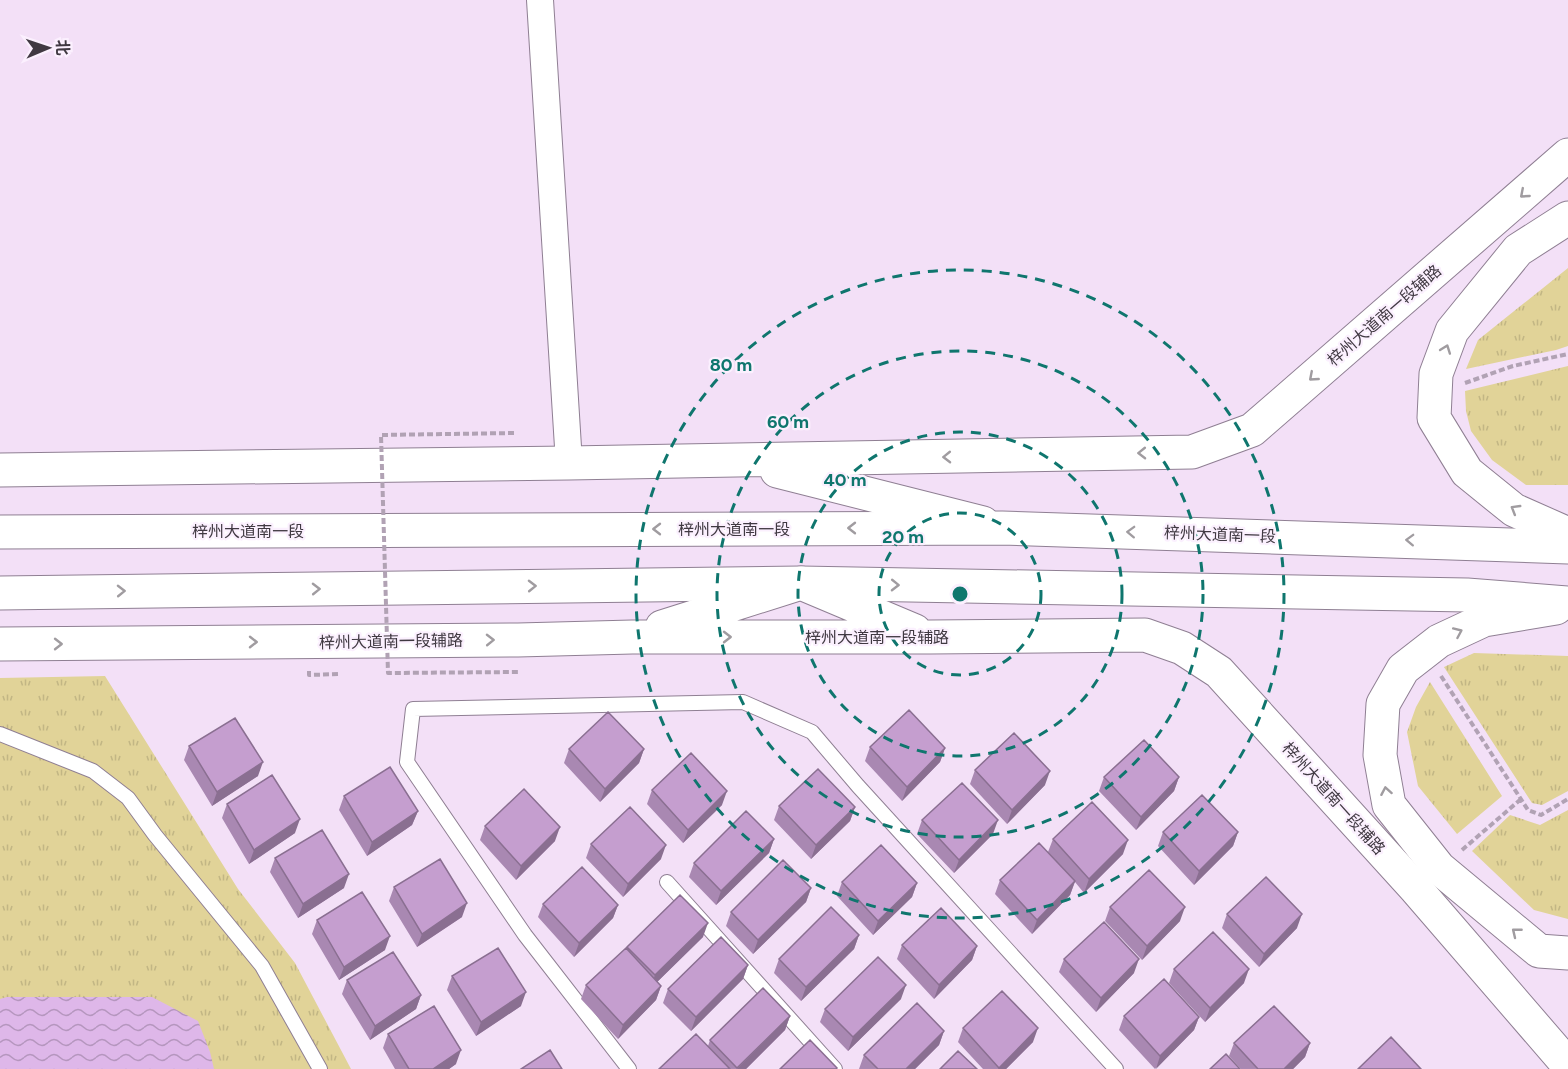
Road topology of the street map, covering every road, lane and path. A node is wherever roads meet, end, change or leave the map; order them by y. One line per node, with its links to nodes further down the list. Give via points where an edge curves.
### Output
1 (540, 0): 8 (street)
2 (1568, 155): 7 (main road, 梓州大道南一段辅路, one-way to 7, via 1252,430 1192,452)
3 (1568, 218): 12 (main road, one-way to 3, via 1514,510 1467,472 1434,418 1436,374 1452,331 1518,250)
4 (1568, 354): 5 (path, via 1513,366)
5 (1455, 386)
6 (514, 433): 20 (path, bridge, via 381,435 388,673)
7 (735, 461): 8 (main road, 梓州大道南一段辅路); 10 (main road)
8 (569, 463): 9 (main road, 梓州大道南一段辅路)
9 (0, 470)
10 (1002, 528): 11 (main road, 梓州大道南一段, one-way to 11); 13 (main road, 梓州大道南一段, one-way to 10)
11 (0, 532)
12 (1568, 534)
13 (1568, 547)
14 (801, 583): 15 (main road, one-way to 14); 16 (main road, one-way to 16, via 1467,596); 17 (main road); 18 (main road)
15 (0, 593)
16 (1568, 604): 27 (main road, one-way to 16, via 1539,951 1439,868 1389,805 1380,754 1383,704 1403,669 1439,641 1484,620)
17 (632, 637): 18 (main road, 梓州大道南一段辅路, one-way to 18); 19 (main road, 梓州大道南一段辅路, one-way to 17)
18 (930, 637): 28 (main road, 梓州大道南一段辅路, via 1145,635 1182,648 1219,672 1416,889)
19 (0, 644)
20 (518, 672)
21 (1438, 673): 24 (path)
22 (0, 734): 29 (lane, via 93,771 128,798 262,966)
23 (1568, 799): 24 (path, via 1541,815 1528,810)
24 (1521, 800): 25 (path)
25 (1457, 854)
26 (667, 882): 31 (lane)
27 (1568, 953)
28 (1568, 1065)
29 (320, 1069)
30 (629, 1069): 32 (lane, via 525,935 407,762 413,709 743,702 812,732)
31 (835, 1069)
32 (1116, 1069)

